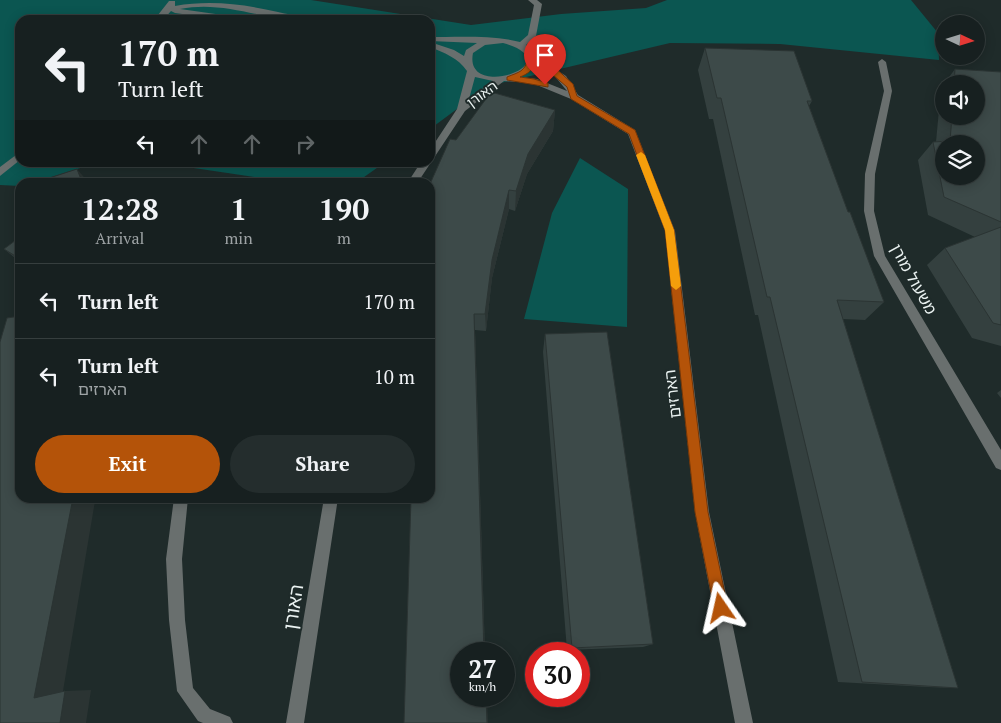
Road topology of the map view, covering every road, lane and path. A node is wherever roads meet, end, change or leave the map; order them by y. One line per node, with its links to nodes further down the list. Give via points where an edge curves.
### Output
1 (171, 0): 4 (street)
2 (532, 0): 12 (street, via 538,4 532,36)
3 (195, 2): 4 (street); 5 (street); 8 (street)
4 (169, 10): 5 (street); 6 (street)
5 (188, 13): 7 (street)
6 (164, 15)
7 (204, 15)
8 (279, 15)
9 (435, 39): 10 (street)
10 (492, 41): 12 (street, via 503,40); 14 (street, via 469,52)
11 (435, 46): 14 (street)
12 (522, 46): 13 (street)
13 (532, 58): 17 (street, via 525,72); 18 (street, הארזים, via 549,67 570,86)
14 (467, 62): 16 (street)
15 (882, 62): 25 (street, משעול מורן, via 888,91 870,174 869,211 880,256)
16 (472, 70): 17 (street, via 488,78); 19 (street, האורן)
17 (506, 79): 18 (street, הארזים, via 534,81); 19 (street, האורן)
18 (574, 97): 30 (street, הארזים, via 632,132 670,230 702,512)
19 (462, 109): 20 (street, האורן)
20 (435, 150)
21 (15, 160): 23 (street)
22 (424, 167): 24 (street)
23 (0, 173)
24 (416, 178)
25 (1001, 463)
26 (180, 503): 28 (street, via 174,559 184,691 204,715)
27 (330, 503): 29 (street, האורן)
28 (224, 723)
29 (295, 723)
30 (744, 723)

